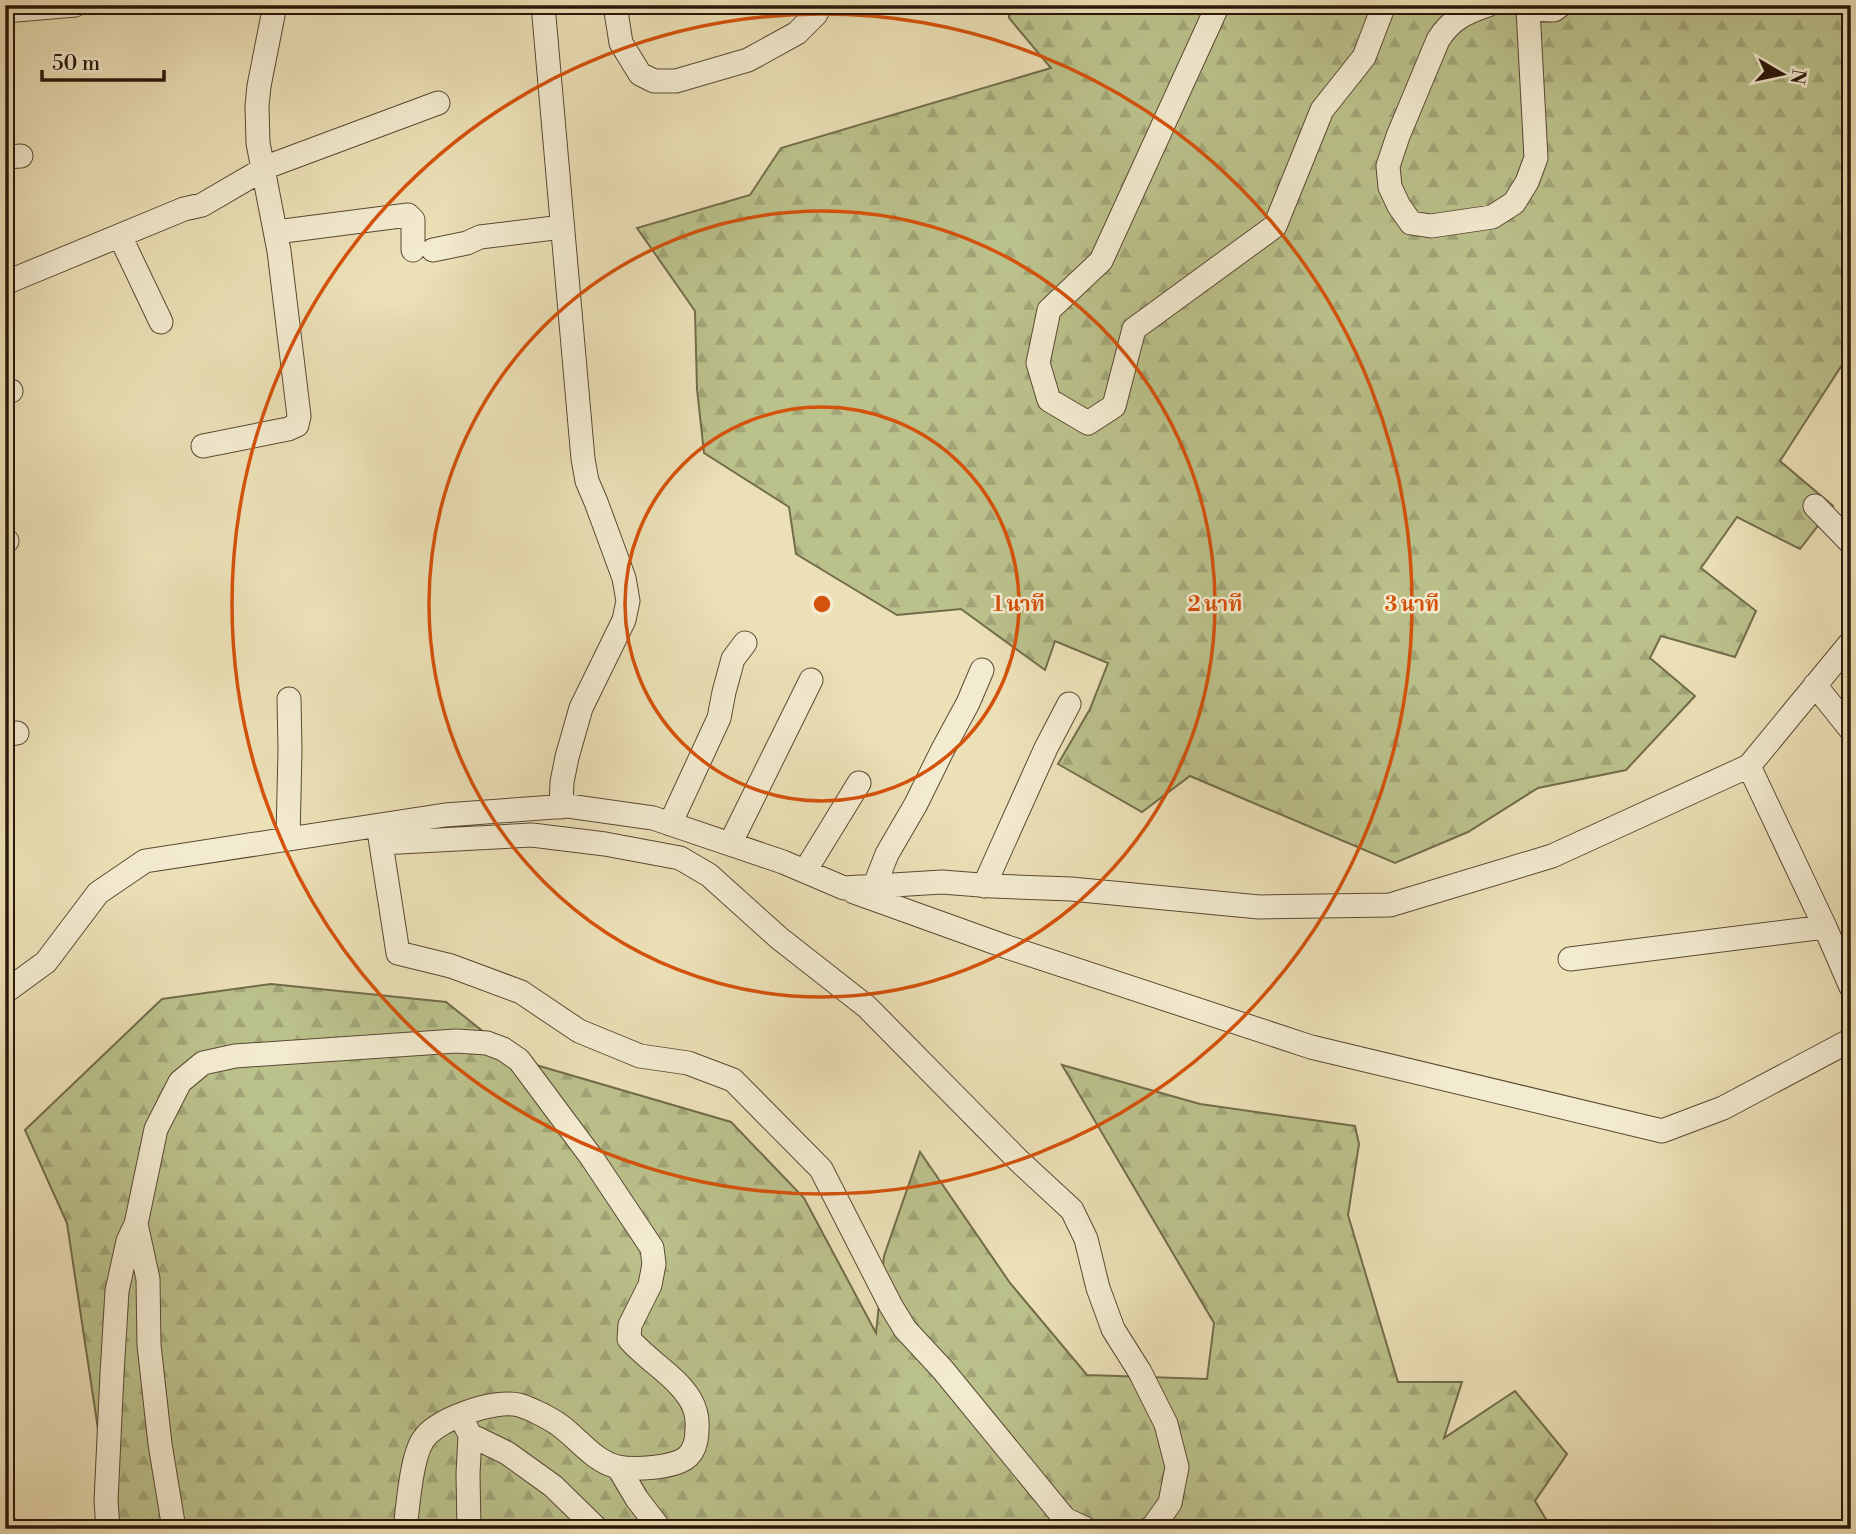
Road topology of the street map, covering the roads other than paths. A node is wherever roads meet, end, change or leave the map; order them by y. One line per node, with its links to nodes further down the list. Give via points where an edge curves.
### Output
1 (75, 5): 11 (street)
2 (275, 5): 13 (street, via 257,106)
3 (542, 5): 14 (street)
4 (615, 5): 5 (street, via 621,43 640,74 654,81 676,81 748,60 797,33)
5 (820, 5)
6 (1219, 5): 7 (street, via 1101,261 1049,310 1038,363 1049,400 1088,424 1114,406 1134,329 1275,226 1322,110 1364,57)
7 (1384, 5)
8 (1488, 5): 10 (street, via 1446,28 1398,136 1388,166 1390,187 1410,223 1431,226 1492,218 1514,203 1527,182 1536,158)
9 (1561, 5): 10 (street, via 1555,10)
10 (1526, 7)
11 (5, 12)
12 (438, 103): 13 (street)
13 (263, 170): 15 (street); 16 (street, via 202,205)
14 (562, 227): 15 (street, via 480,237 423,250 408,215); 32 (street, via 583,459 628,601 624,620 582,708 567,757)
15 (276, 232): 19 (street, via 297,425)
16 (120, 236): 17 (street); 18 (street)
17 (5, 283)
18 (161, 322)
19 (203, 446)
20 (1815, 506): 21 (street)
21 (1851, 543)
22 (1851, 642): 26 (street)
23 (745, 643): 33 (street, via 733,659 719,719)
24 (982, 670): 39 (street)
25 (811, 680): 36 (street)
26 (1815, 685): 29 (street); 30 (street)
27 (289, 699): 35 (street)
28 (1069, 704): 38 (street)
29 (1851, 730)
30 (1749, 766): 38 (street, via 1552,856 1390,905 1259,907 1071,889); 41 (street)
31 (859, 783): 37 (street)
32 (561, 807): 33 (street); 34 (street, via 445,815)
33 (670, 824): 36 (street)
34 (380, 833): 35 (street); 55 (street, via 398,953 451,966 521,992 579,1031 640,1056 688,1063 733,1080 821,1169 905,1329 1065,1519); 56 (street, via 532,835 680,858 709,875 867,1007 1072,1210 1086,1239 1113,1329 1161,1413 1172,1445 1177,1467 1170,1503)
35 (288, 838): 44 (street, via 145,861 98,893 46,962)
36 (730, 844): 37 (street)
37 (805, 871): 40 (street)
38 (984, 886): 39 (street, via 942,882)
39 (874, 887): 40 (street)
40 (844, 888): 45 (street, via 1311,1047 1662,1131 1723,1108)
41 (1825, 927): 42 (street); 43 (street)
42 (1570, 959)
43 (1851, 988)
44 (5, 992)
45 (1851, 1040)
46 (136, 1224): 48 (street, via 156,1129 180,1082 203,1063 235,1056 456,1041 503,1049 519,1060 551,1101 652,1248 650,1285 630,1325 629,1339 690,1399 698,1418 697,1442 686,1458 664,1466); 49 (street, via 117,1291); 50 (street, via 149,1279 151,1357)
47 (465, 1424): 48 (street, via 501,1404 519,1405 557,1424 602,1461); 51 (street, via 439,1426 423,1440 414,1466); 52 (street); 53 (street, via 553,1486)
48 (618, 1467): 54 (street)
49 (108, 1529)
50 (174, 1529)
51 (405, 1529)
52 (469, 1529)
53 (597, 1529)
54 (660, 1529)
55 (1086, 1529)
56 (1149, 1529)

